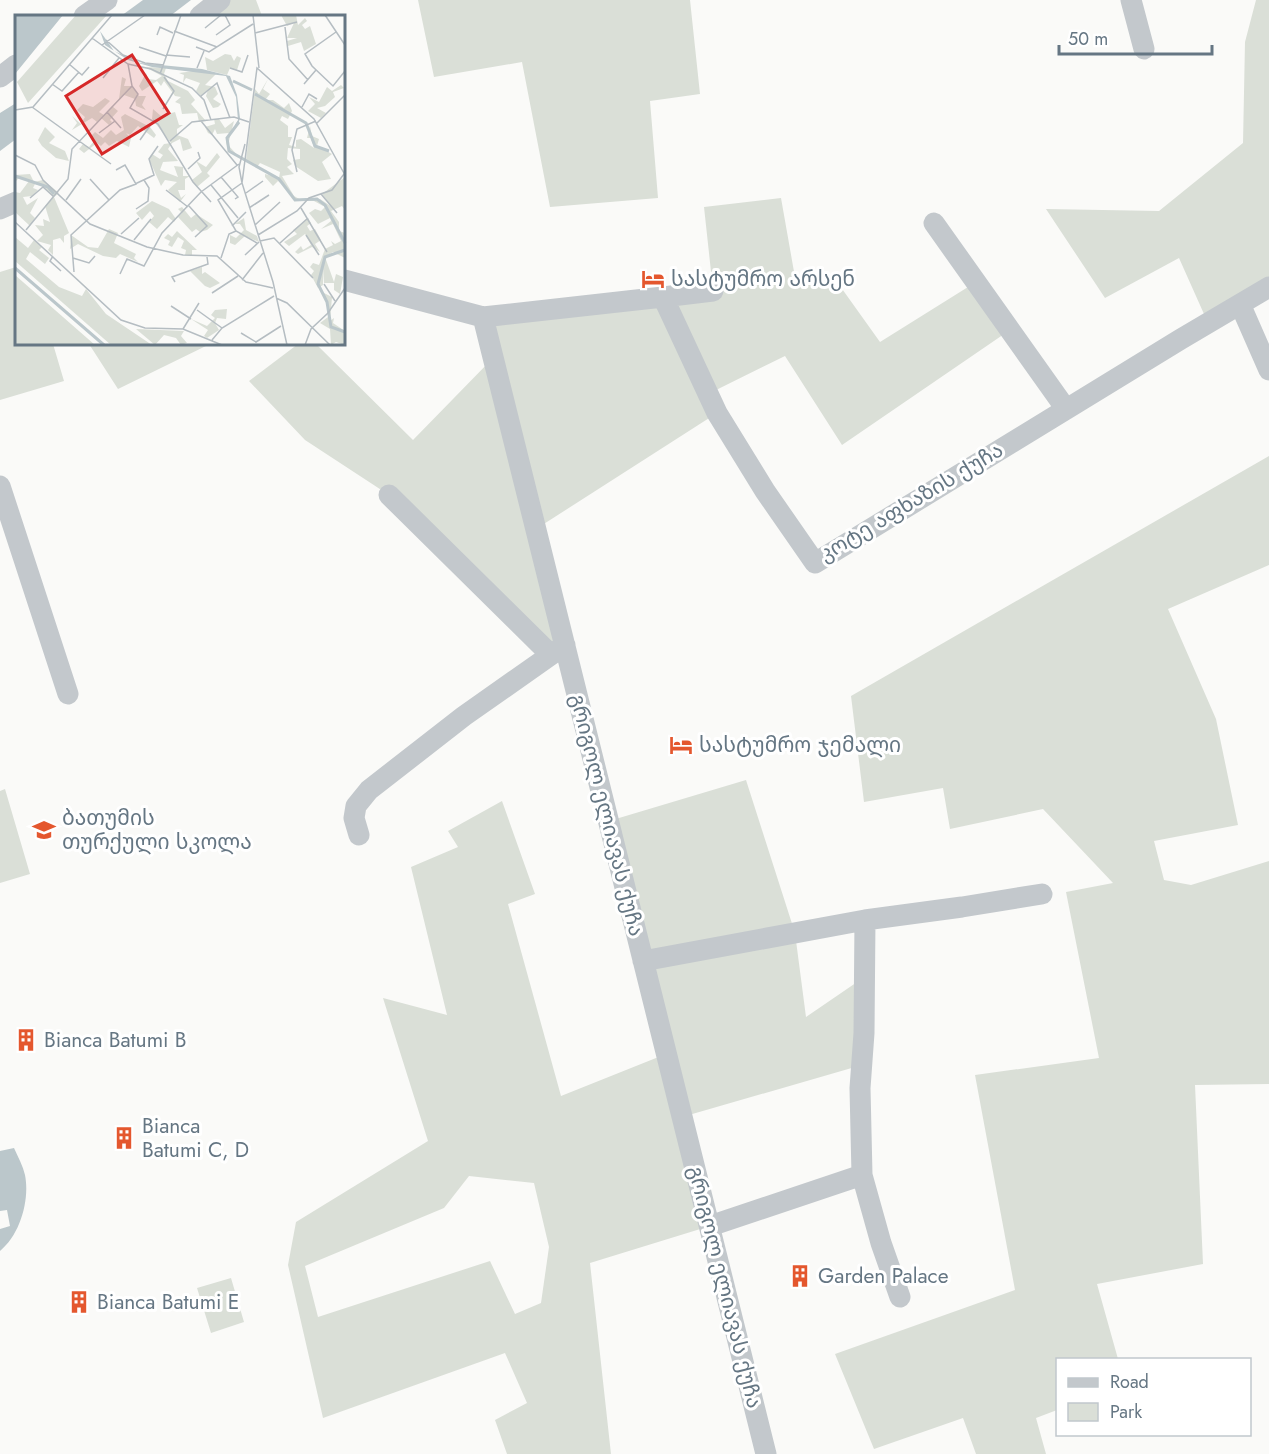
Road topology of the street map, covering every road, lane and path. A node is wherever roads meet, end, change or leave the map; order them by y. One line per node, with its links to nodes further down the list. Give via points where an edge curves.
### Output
1 (107, 0): 4 (street)
2 (220, 0): 5 (street)
3 (1131, 0): 6 (street)
4 (85, 15)
5 (201, 15)
6 (1144, 49)
7 (15, 66): 8 (street)
8 (0, 77)
9 (15, 202): 10 (street)
10 (0, 209)
11 (934, 223): 19 (street)
12 (345, 280): 17 (street)
13 (1269, 287): 16 (street, კოტე აფხაზის ქუჩა)
14 (713, 291): 15 (street)
15 (663, 297): 17 (street); 19 (street, კოტე აფხაზის ქუჩა, via 717,413 815,563)
16 (1240, 304): 18 (street); 19 (street, კოტე აფხაზის ქუჩა)
17 (483, 317): 22 (street, გრიგოლ ელიავას ქუჩა)
18 (1269, 370)
19 (1066, 409)
20 (0, 486): 23 (street)
21 (389, 495): 22 (street)
22 (557, 650): 24 (street, via 369,790 356,806 354,818); 27 (street, გრიგოლ ელიავას ქუჩა)
23 (68, 694)
24 (359, 835)
25 (1042, 894): 26 (street)
26 (865, 920): 27 (street); 28 (street, via 860,1088)
27 (643, 961): 29 (street, გრიგოლ ელიავას ქუჩა)
28 (862, 1175): 29 (street); 30 (street)
29 (710, 1226): 31 (street, გრიგოლ ელიავას ქუჩა)
30 (900, 1297)
31 (766, 1454)

